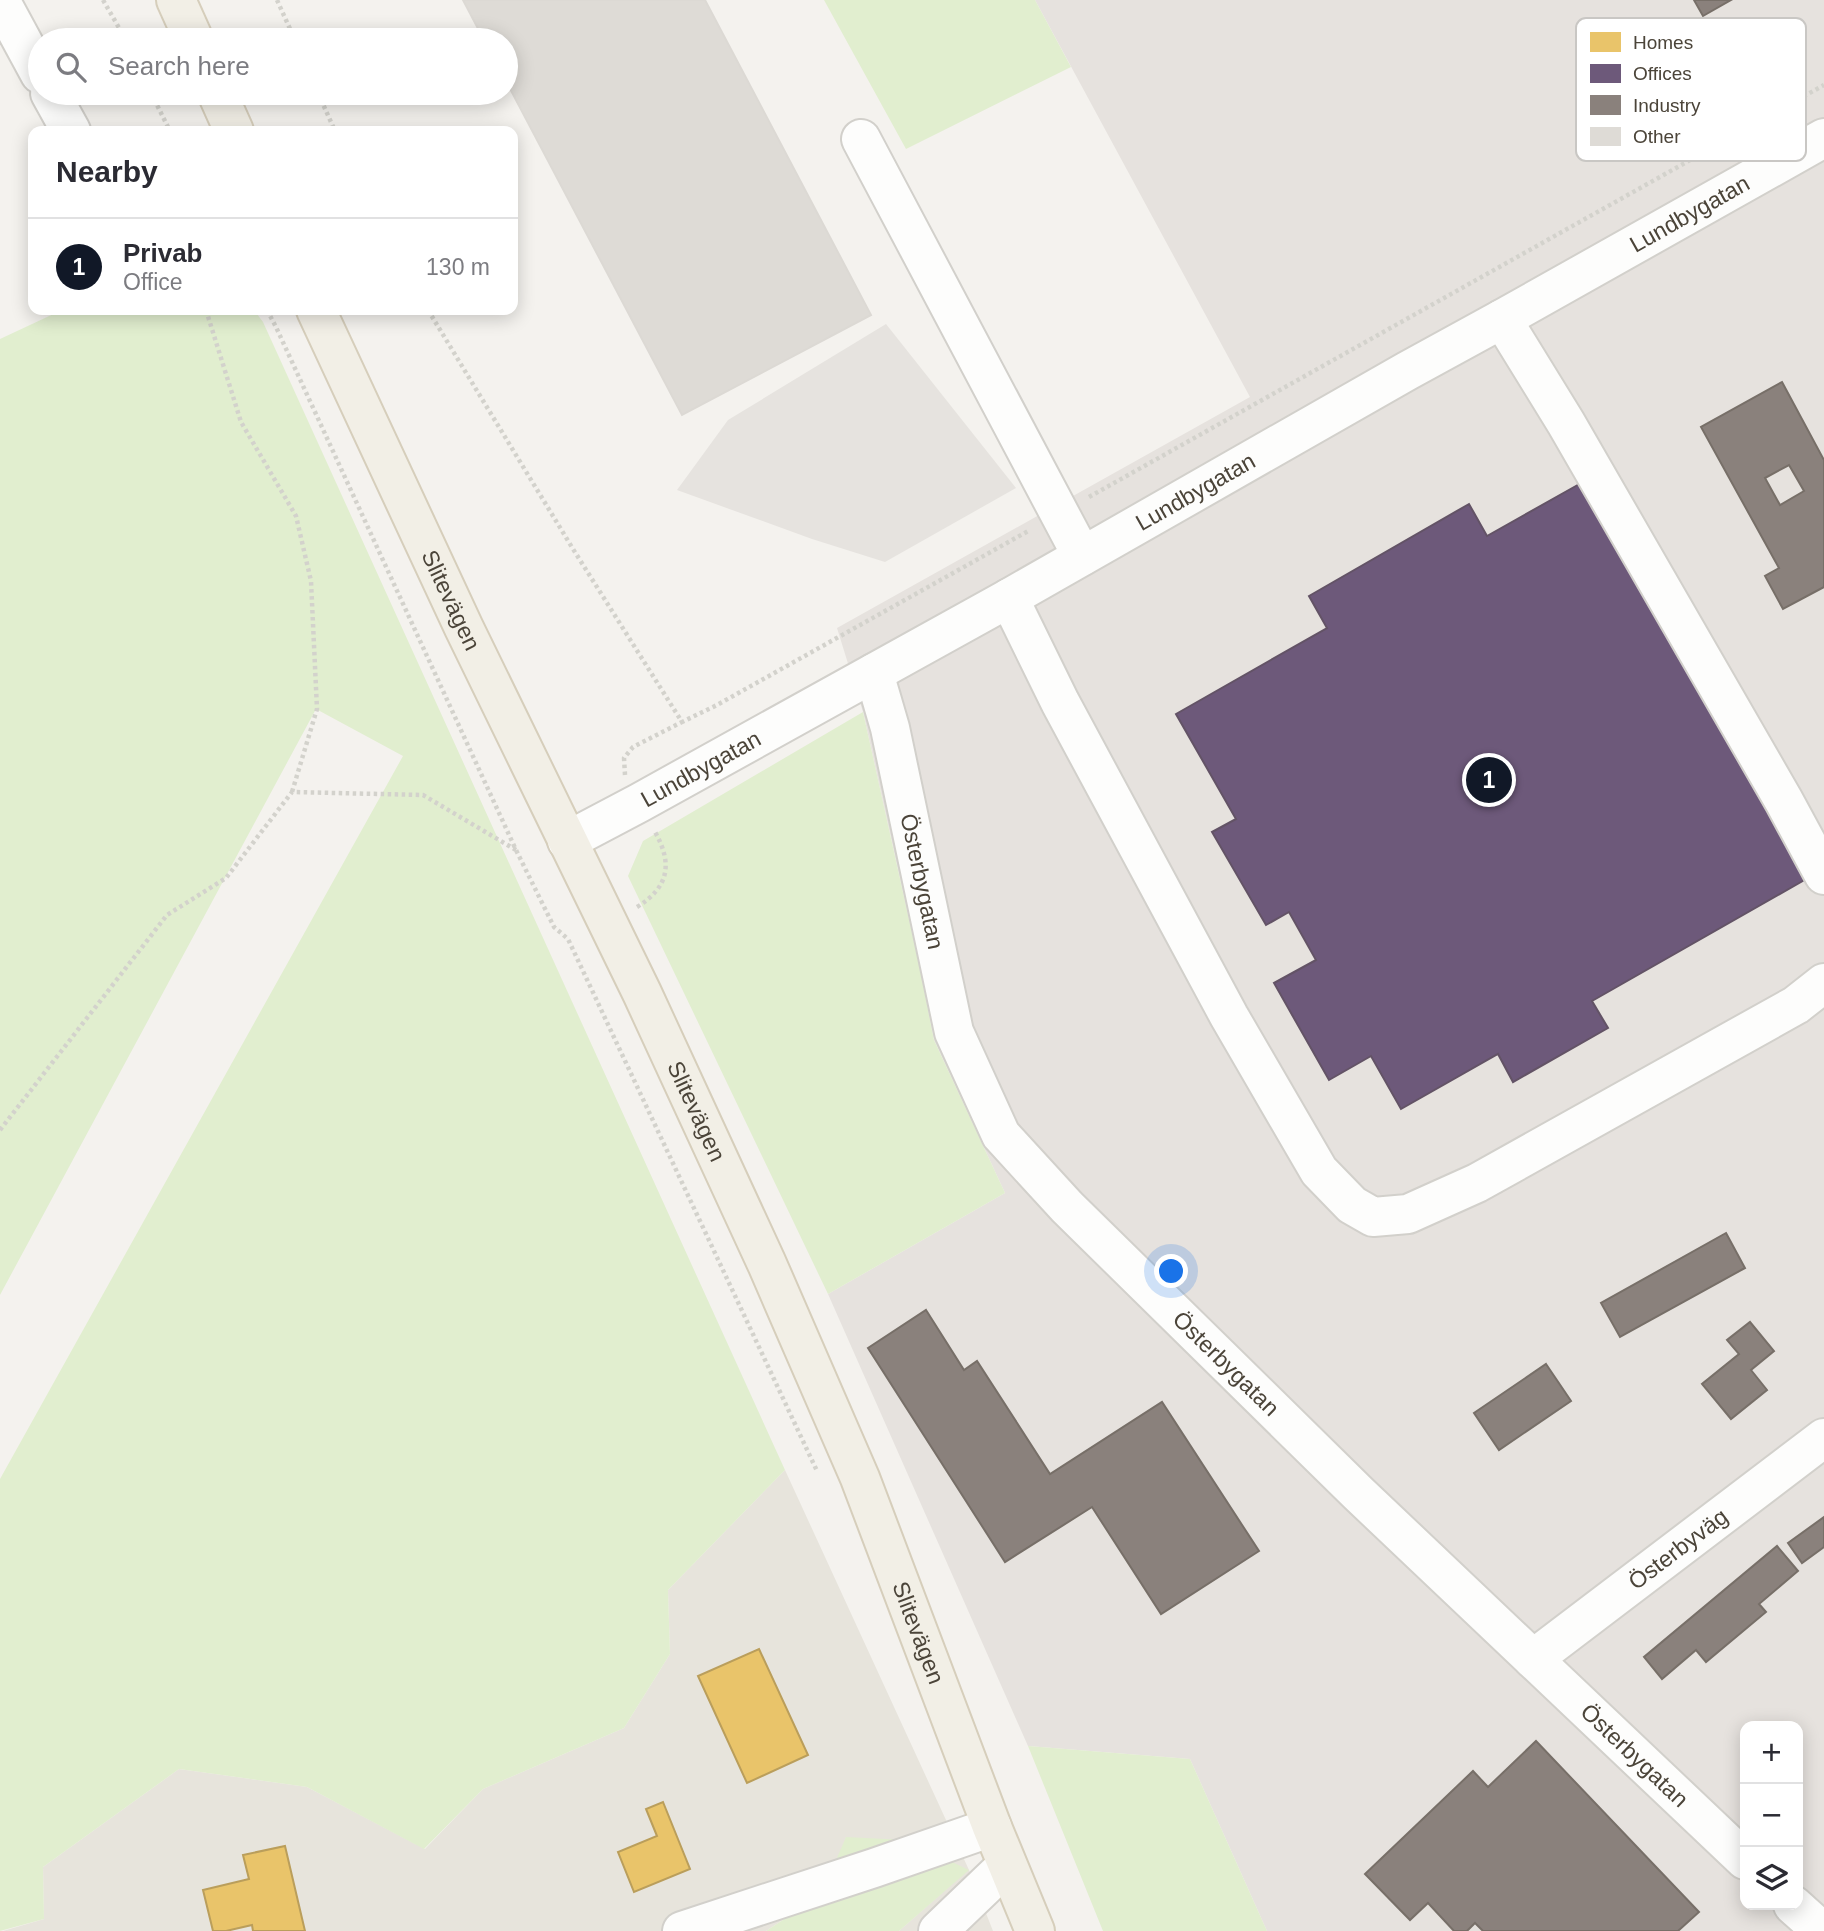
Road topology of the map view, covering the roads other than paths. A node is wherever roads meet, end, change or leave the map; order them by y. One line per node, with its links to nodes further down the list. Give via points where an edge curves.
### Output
1 (0, 0): 4 (street)
2 (176, 0): 3 (main road)
3 (189, 28)
4 (28, 52)
5 (57, 105): 7 (street)
6 (222, 105): 8 (main road)
7 (68, 126)
8 (232, 126)
9 (1824, 138): 11 (street, Lundbygatan)
10 (861, 139): 15 (street)
11 (1806, 148)
12 (1783, 161): 14 (street, Lundbygatan)
13 (318, 315): 18 (main road, Slitevägen)
14 (1502, 319): 15 (street, Lundbygatan); 19 (street)
15 (1082, 556): 16 (street, Lundbygatan)
16 (1009, 598): 17 (street, Lundbygatan); 20 (street, via 1190,944 1319,1171 1352,1205 1373,1217 1409,1214 1477,1183 1796,1005)
17 (874, 673): 18 (street, Lundbygatan); 22 (street, Österbygatan, via 890,728 954,1032 1001,1135 1068,1208)
18 (567, 841): 23 (main road, Slitevägen, via 767,1264 860,1478)
19 (1824, 875)
20 (1824, 983)
21 (1824, 1438): 22 (street, Österbyväg)
22 (1533, 1660): 24 (street, Österbygatan)
23 (992, 1827): 25 (main road, Slitevägen); 27 (street)
24 (1740, 1855)
25 (1007, 1865): 28 (street); 29 (main road, Slitevägen)
26 (1799, 1910): 30 (street)
27 (682, 1931)
28 (938, 1931)
29 (1035, 1931)
30 (1822, 1931)

